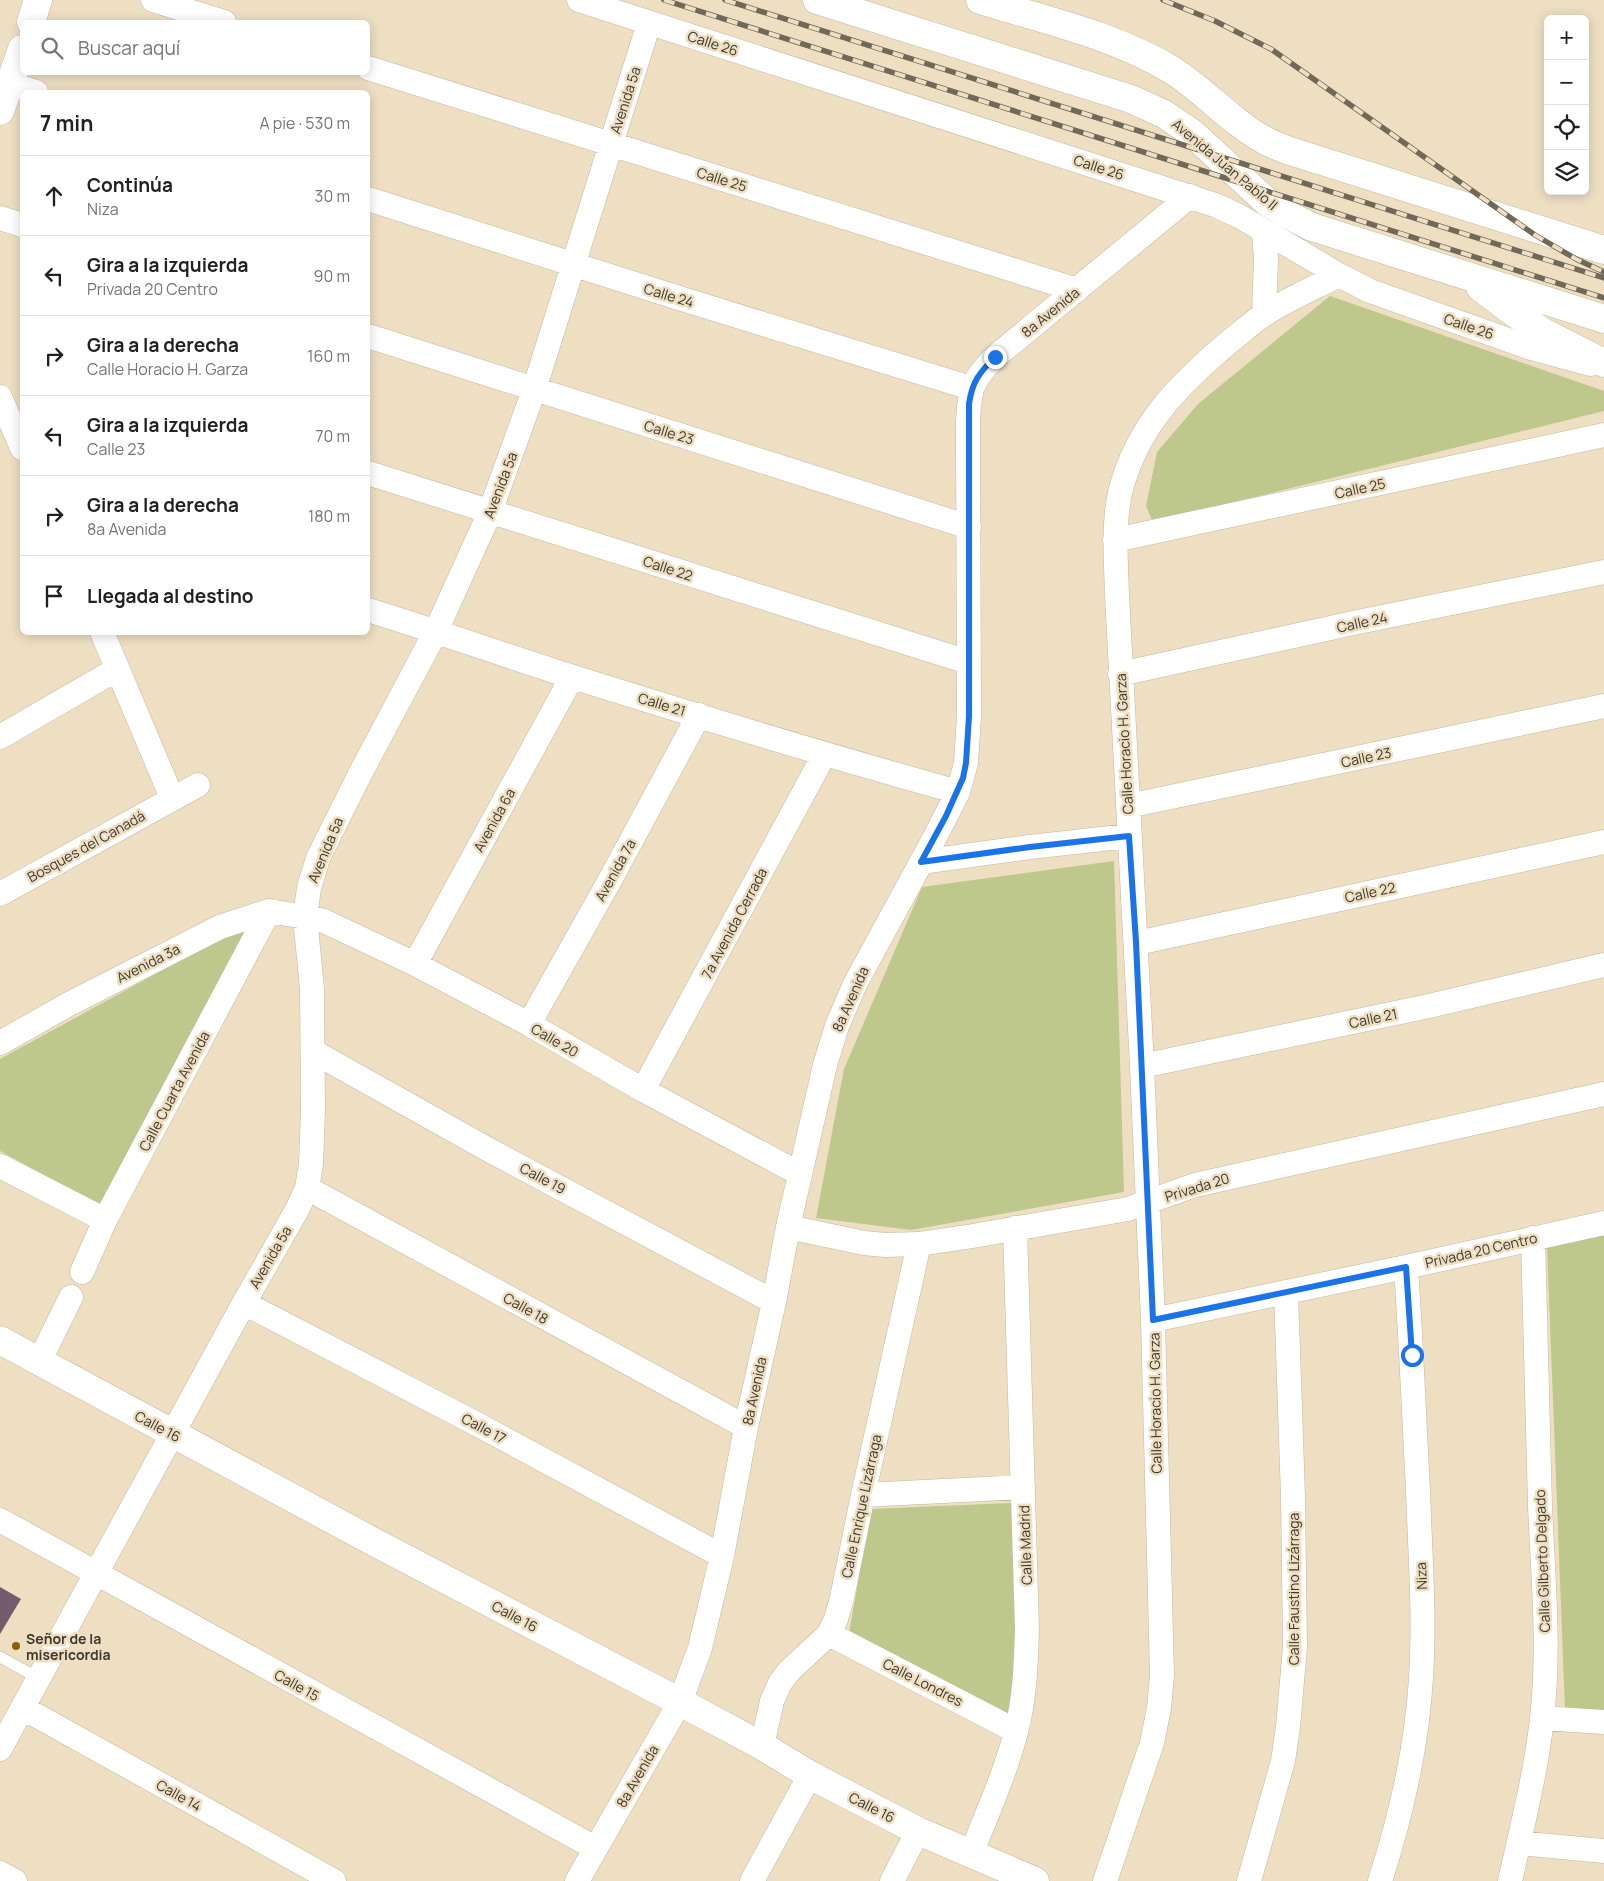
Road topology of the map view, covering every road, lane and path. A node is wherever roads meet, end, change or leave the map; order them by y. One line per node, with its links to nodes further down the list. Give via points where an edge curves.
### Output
1 (38, 0): 6 (main road)
2 (153, 0): 7 (street)
3 (579, 0): 8 (street, Calle 26)
4 (817, 0): 22 (main road, Avenida Juan Pablo II, via 1131,99 1164,114 1192,133 1267,202 1288,215 1312,226)
5 (980, 0): 19 (main road, via 1135,50 1172,70 1246,128 1290,151)
6 (32, 20)
7 (218, 20)
8 (649, 22): 13 (street, Avenida 5a); 14 (street, Calle 26)
9 (20, 61): 11 (main road)
10 (370, 69): 13 (street, Calle 25)
11 (16, 86): 12 (main road)
12 (0, 111)
13 (610, 146): 20 (street, Avenida 5a); 23 (street, Calle 25)
14 (1190, 196): 18 (street, Calle 26, via 1215,205); 23 (street, 8a Avenida)
15 (370, 200): 20 (street, Calle 24)
16 (0, 218): 17 (street)
17 (20, 224)
18 (1264, 231): 21 (street, Calle 26); 24 (street)
19 (1604, 250)
20 (572, 264): 29 (street, Calle 24); 30 (street, Avenida 5a)
21 (1339, 275): 24 (street, Calle Horacio H. Garza); 28 (street, Calle 26, via 1370,291 1441,317 1531,348)
22 (1465, 276): 25 (main road, Avenida Juan Pablo II); 27 (main road, via 1543,332)
23 (1077, 290): 29 (street, 8a Avenida, via 995,357 980,372)
24 (1264, 314): 37 (street, Calle Horacio H. Garza, via 1183,384 1150,424 1132,455 1120,494)
25 (1604, 318)
26 (370, 337): 30 (street, Calle 23)
27 (1604, 362)
28 (1604, 368)
29 (971, 388): 36 (street, 8a Avenida)
30 (534, 390): 35 (street, Avenida 5a); 36 (street, Calle 23)
31 (0, 397): 33 (street)
32 (1604, 434): 37 (street, Calle 25)
33 (20, 443)
34 (370, 474): 35 (street, Calle 22)
35 (490, 512): 40 (street, Avenida 5a); 42 (street, Calle 22)
36 (969, 527): 42 (street, 8a Avenida)
37 (1115, 540): 44 (street, Calle Horacio H. Garza)
38 (1604, 572): 44 (street, Calle 24)
39 (370, 611): 40 (street, Calle 21)
40 (436, 631): 45 (street, Calle 21); 59 (street, Avenida 5a, via 318,858)
41 (105, 635): 43 (street)
42 (968, 662): 51 (street, 8a Avenida, via 966,763)
43 (117, 669): 48 (street); 52 (street)
44 (1120, 674): 53 (street, Calle Horacio H. Garza)
45 (572, 677): 47 (street, Calle 21); 61 (street, Avenida 6a)
46 (1604, 706): 53 (street, Calle 23)
47 (699, 715): 49 (street, Calle 21); 63 (street, Avenida 7a)
48 (0, 737)
49 (824, 755): 51 (street, Calle 21); 67 (street, 7a Avenida Cerrada)
50 (198, 784): 52 (street, Bosques del Canadá)
51 (958, 792): 56 (street, 8a Avenida)
52 (172, 798): 57 (street, Bosques del Canadá)
53 (1128, 806): 54 (street, Calle Horacio H. Garza)
54 (1129, 836): 56 (street); 60 (street, Calle Horacio H. Garza)
55 (1604, 842): 60 (street, Calle 22)
56 (921, 862): 70 (street, 8a Avenida, via 855,984 837,1026)
57 (0, 894)
58 (270, 911): 59 (street, Avenida 3a); 64 (street, Avenida 3a, via 220,927); 73 (street, Calle Cuarta Avenida)
59 (305, 917): 61 (street, Calle 20, via 324,921); 65 (street, Avenida 5a)
60 (1136, 942): 66 (street, Calle Horacio H. Garza)
61 (415, 964): 63 (street, Calle 20)
62 (1604, 966): 66 (street, Calle 21)
63 (529, 1024): 67 (street, Calle 20)
64 (0, 1043)
65 (314, 1052): 71 (street, Avenida 5a, via 311,1164); 83 (street, Calle 19, via 489,1150)
66 (1142, 1066): 72 (street, Calle Horacio H. Garza)
67 (643, 1090): 70 (street, Calle 20)
68 (1604, 1094): 72 (street, Privada 20, via 1196,1184)
69 (0, 1166): 73 (street)
70 (800, 1174): 75 (street, 8a Avenida)
71 (306, 1188): 84 (street, Avenida 5a); 88 (street, Calle 18)
72 (1147, 1203): 76 (street, Privada 20, via 1105,1214); 85 (street, Calle Horacio H. Garza)
73 (105, 1220): 80 (street, Calle Cuarta Avenida)
74 (1604, 1223): 77 (street, Privada 20 Centro)
75 (788, 1227): 78 (street, Privada 20, via 864,1243); 83 (street, 8a Avenida)
76 (1016, 1228): 78 (street, Privada 20); 90 (street, Calle Madrid)
77 (1533, 1238): 79 (street, Privada 20 Centro); 100 (street, Calle Gilberto Delgado, via 1545,1598)
78 (919, 1244): 91 (street, Calle Enrique Lizárraga)
79 (1406, 1267): 81 (street, Privada 20 Centro); 120 (street, Niza, via 1421,1566 1421,1679 1416,1731 1402,1803)
80 (82, 1272)
81 (1286, 1292): 85 (street, Privada 20 Centro); 119 (street, Calle Faustino Lizárraga, via 1295,1647 1283,1761)
82 (71, 1297): 87 (street)
83 (774, 1302): 88 (street, 8a Avenida)
84 (244, 1303): 89 (street, Avenida 5a); 93 (street, Calle 17)
85 (1153, 1320): 118 (street, Calle Horacio H. Garza, via 1162,1675 1152,1743)
86 (0, 1340): 87 (main road, Calle 16)
87 (39, 1362): 89 (main road, Calle 16)
88 (746, 1427): 93 (street, 8a Avenida)
89 (172, 1433): 94 (street, Avenida 5a); 98 (main road, Calle 16)
90 (1023, 1487): 91 (street); 102 (street, Calle Madrid, via 1027,1629 1024,1694)
91 (863, 1495): 95 (street, Calle Enrique Lizárraga, via 842,1598)
92 (0, 1520): 94 (street, Calle 15)
93 (722, 1556): 98 (street, 8a Avenida, via 700,1648)
94 (96, 1573): 97 (street, Avenida 5a); 108 (street, Calle 15)
95 (829, 1634): 102 (street, Calle Londres); 103 (street, Calle Enrique Lizárraga, via 788,1671 780,1683 772,1701)
96 (0, 1657): 97 (lane)
97 (40, 1679): 99 (street, Avenida 5a)
98 (680, 1702): 103 (main road, Calle 16); 108 (street, 8a Avenida)
99 (23, 1708): 104 (street, Avenida 5a); 113 (street, Calle 14)
100 (1542, 1718): 101 (street); 107 (street, Calle Gilberto Delgado)
101 (1604, 1722)
102 (1016, 1731): 110 (street, Calle Madrid)
103 (762, 1746): 105 (main road, Calle 16)
104 (0, 1749)
105 (810, 1775): 106 (main road, Calle 16); 115 (street)
106 (918, 1831): 110 (main road, Calle 16); 116 (street)
107 (1519, 1843): 109 (street); 121 (street, Calle Gilberto Delgado)
108 (595, 1848): 114 (street, 8a Avenida)
109 (1604, 1851)
110 (971, 1854): 117 (main road, Calle 16)
111 (0, 1873): 112 (street)
112 (15, 1881)
113 (334, 1881)
114 (577, 1881)
115 (752, 1881)
116 (892, 1881)
117 (1035, 1881)
118 (1105, 1881)
119 (1249, 1881)
120 (1380, 1881)
121 (1510, 1881)

